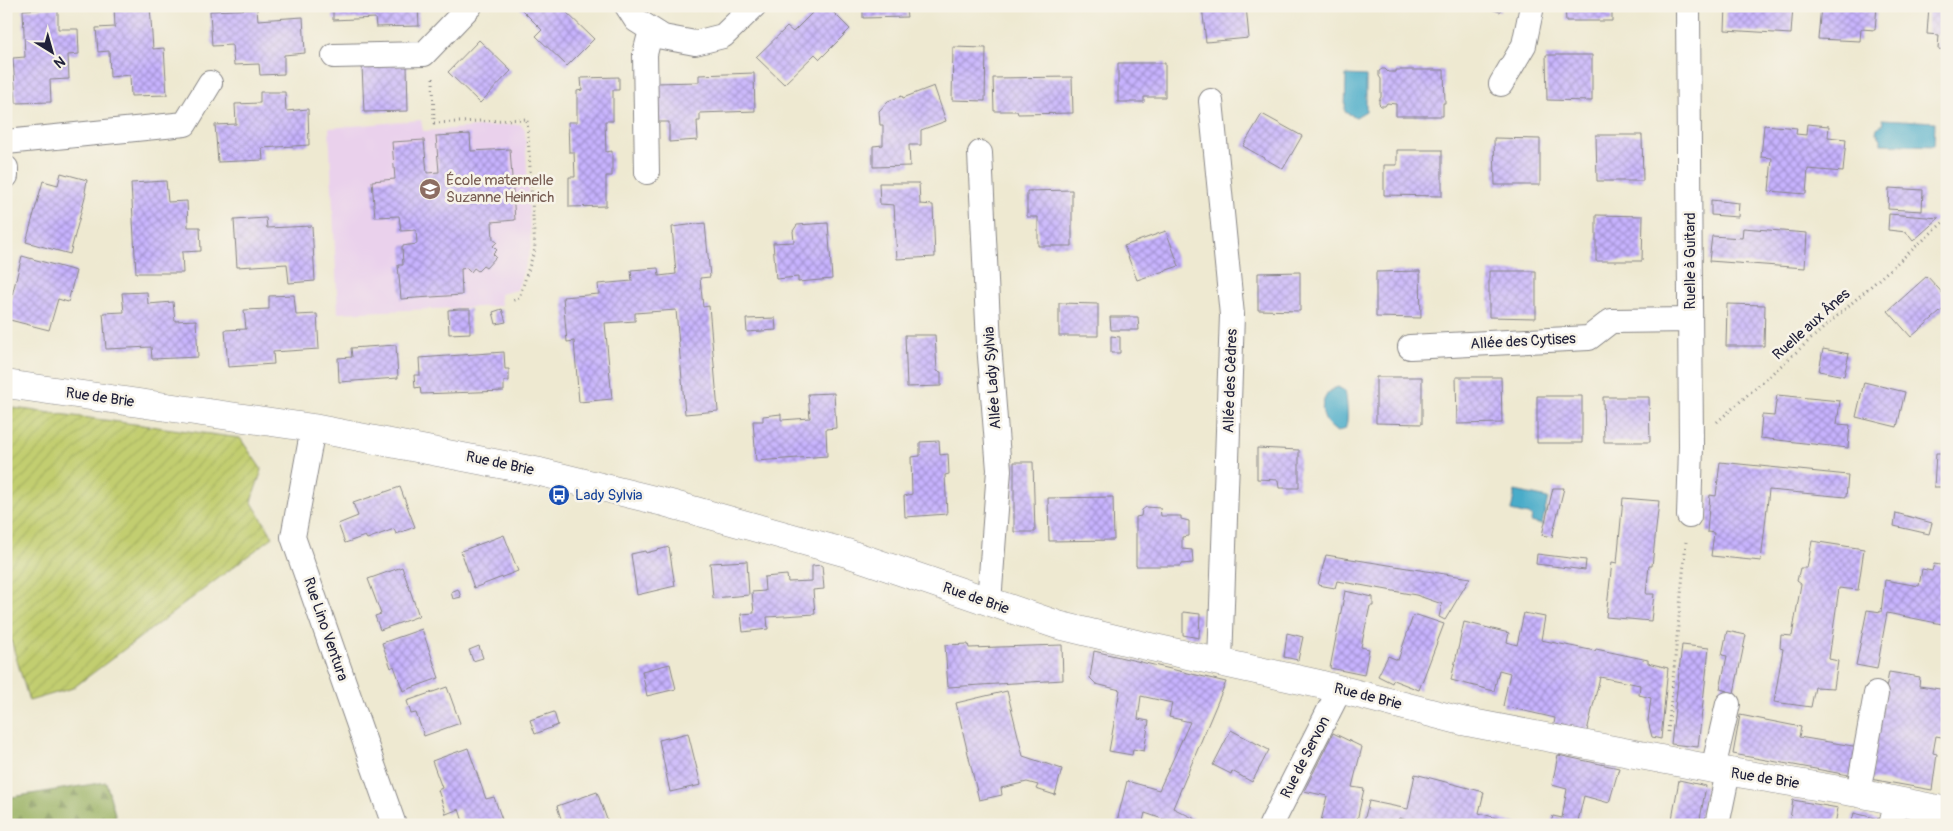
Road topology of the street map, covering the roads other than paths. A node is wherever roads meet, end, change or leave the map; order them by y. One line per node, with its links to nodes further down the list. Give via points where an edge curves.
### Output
1 (470, 6): 7 (street, via 424,54)
2 (627, 6): 6 (street, via 636,20)
3 (754, 6): 6 (street, via 723,36 695,43 663,37)
4 (1532, 6): 9 (street, via 1524,45)
5 (1688, 6): 16 (street, Ruelle à Guitard)
6 (651, 30): 14 (street, via 644,54)
7 (334, 56)
8 (210, 83): 11 (street, via 184,124)
9 (1501, 84)
10 (1210, 101): 22 (street, Allée des Cèdres, via 1232,315)
11 (6, 142)
12 (980, 154): 21 (street, Allée Lady Sylvia, via 999,470)
13 (6, 168): 15 (street)
14 (647, 172)
15 (6, 176)
16 (1690, 320): 17 (street, Allée des Cytises, via 1611,321 1589,338); 20 (street, Ruelle à Guitard)
17 (1410, 346)
18 (6, 384): 19 (street, Rue de Brie)
19 (313, 428): 21 (street, Rue de Brie, via 485,460 668,503 848,553); 30 (street, Rue Lino Ventura, via 293,537)
20 (1689, 516)
21 (989, 602): 22 (street, Rue de Brie, via 1058,625)
22 (1220, 662): 23 (street, Rue de Brie)
23 (1340, 689): 26 (street, Rue de Brie, via 1462,720); 31 (street, Rue de Servon)
24 (1876, 694): 27 (street)
25 (1728, 704): 26 (street)
26 (1720, 771): 27 (street, Rue de Brie); 32 (street)
27 (1858, 793): 29 (street, Rue de Brie)
28 (1947, 811): 29 (street, Rue de Brie)
29 (1894, 813)
30 (394, 825)
31 (1271, 825)
32 (1717, 825)

